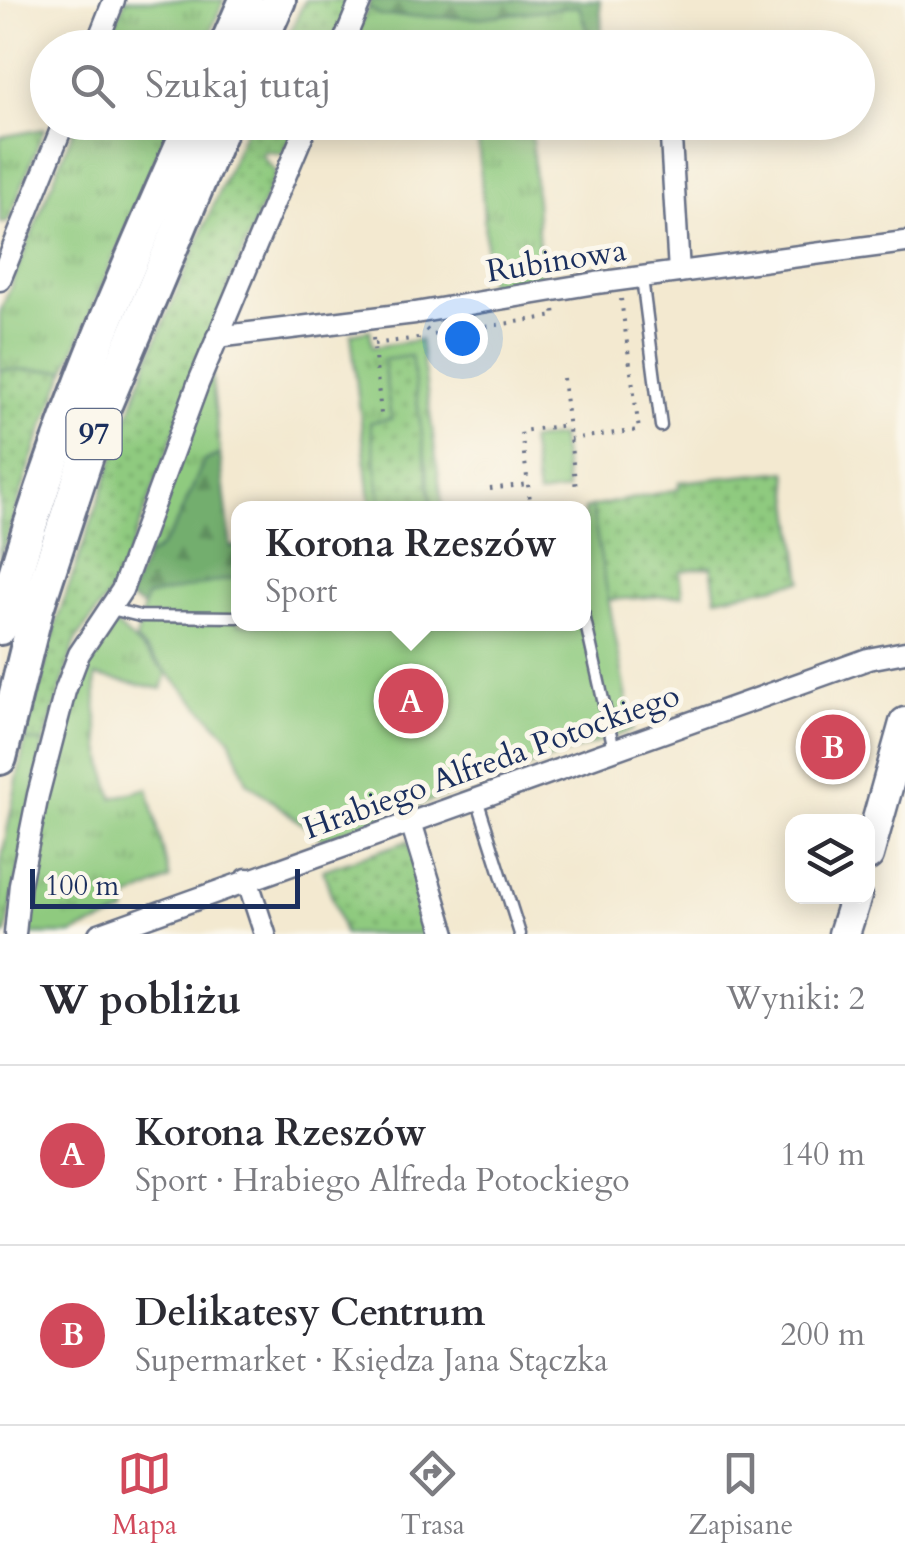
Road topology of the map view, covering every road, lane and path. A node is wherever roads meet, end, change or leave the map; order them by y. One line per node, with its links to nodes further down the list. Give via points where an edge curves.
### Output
1 (114, 0): 5 (street)
2 (246, 0): 6 (main road)
3 (279, 0): 7 (main road)
4 (361, 0): 8 (street)
5 (102, 30)
6 (233, 30)
7 (266, 30)
8 (348, 30)
9 (57, 140): 17 (street)
10 (184, 140): 34 (main road, 97, via 91,354)
11 (217, 140): 39 (main road, 97, via 100,420 37,608)
12 (300, 140): 21 (street)
13 (671, 140): 15 (street)
14 (905, 242): 15 (street, Rubinowa)
15 (678, 272): 16 (street, Rubinowa)
16 (642, 276): 18 (street, Rubinowa); 26 (lane)
17 (0, 280)
18 (618, 280): 19 (street, Rubinowa); 27 (path, via 639,430)
19 (552, 290): 20 (street, Rubinowa); 22 (path, via 556,316 432,335 416,321 418,338)
20 (371, 318): 21 (street, Rubinowa); 22 (path)
21 (217, 337): 32 (street)
22 (374, 344): 24 (path)
23 (563, 378): 25 (path)
24 (381, 414)
25 (568, 424): 27 (path); 28 (path, via 520,431)
26 (661, 426)
27 (570, 438): 29 (path)
28 (528, 484): 30 (path); 31 (path)
29 (576, 488)
30 (490, 490)
31 (531, 501)
32 (110, 608): 33 (lane, via 140,616); 45 (street, via 64,691)
33 (231, 617)
34 (0, 628)
35 (588, 631): 38 (lane)
36 (905, 652): 38 (street, Hrabiego Alfreda Potockiego, via 868,658)
37 (905, 722): 42 (street)
38 (614, 749): 40 (street, Hrabiego Alfreda Potockiego)
39 (0, 758)
40 (476, 798): 41 (street, Hrabiego Alfreda Potockiego); 49 (lane)
41 (411, 822): 43 (street, Hrabiego Alfreda Potockiego); 48 (street)
42 (875, 830)
43 (247, 879): 46 (street, Hrabiego Alfreda Potockiego); 47 (street)
44 (853, 904): 50 (street)
45 (15, 934)
46 (99, 934)
47 (265, 934)
48 (445, 934)
49 (520, 934)
50 (844, 934)

